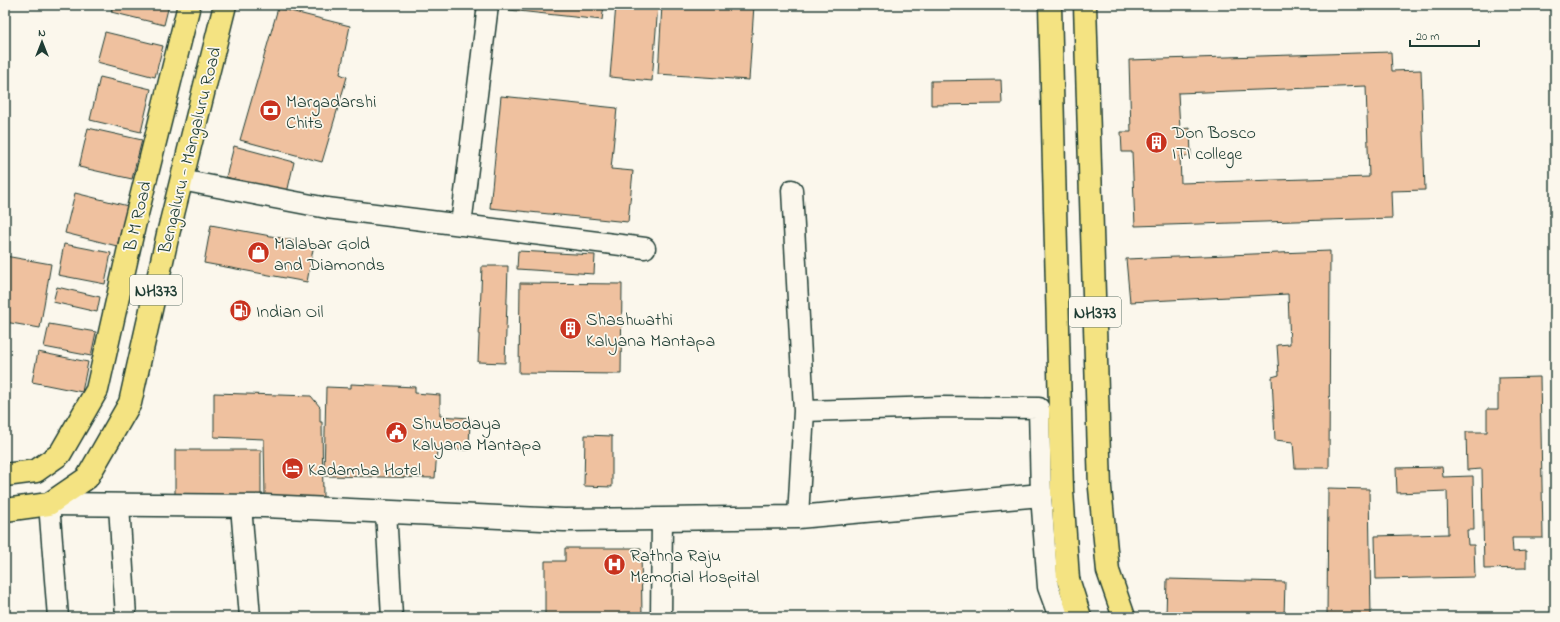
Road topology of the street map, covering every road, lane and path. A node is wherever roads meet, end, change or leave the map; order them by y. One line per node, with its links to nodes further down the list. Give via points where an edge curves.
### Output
1 (189, 5): 10 (highway, B M Road / NH373)
2 (225, 5): 6 (highway, Bengaluru - Mangaluru Road / NH373)
3 (488, 5): 8 (street)
4 (1050, 5): 28 (highway, NH373, via 1062,491 1068,579)
5 (1085, 5): 29 (highway, NH373, via 1100,488 1108,571)
6 (182, 180): 8 (street, via 327,208); 11 (highway, Bengaluru - Mangaluru Road / NH373)
7 (792, 190): 12 (street)
8 (461, 224): 9 (street)
9 (645, 248)
10 (111, 329): 11 (highway); 13 (highway, B M Road / NH373, via 97,390 60,454 36,471)
11 (145, 336): 15 (highway, Bengaluru - Mangaluru Road / NH373, via 130,403 86,478)
12 (804, 411): 14 (street, via 940,407 1040,408); 20 (street)
13 (5, 475)
14 (1041, 495): 20 (street); 27 (street, via 1048,587)
15 (48, 504): 16 (street); 18 (highway, Bengaluru - Mangaluru Road / NH373); 22 (street)
16 (119, 505): 17 (street); 23 (street)
17 (241, 506): 19 (street); 24 (street)
18 (5, 510)
19 (386, 511): 21 (street, via 564,520); 25 (street)
20 (798, 517): 21 (street)
21 (662, 519): 26 (street)
22 (58, 617)
23 (126, 617)
24 (250, 617)
25 (392, 617)
26 (661, 617)
27 (1059, 617)
28 (1080, 617)
29 (1124, 617)

